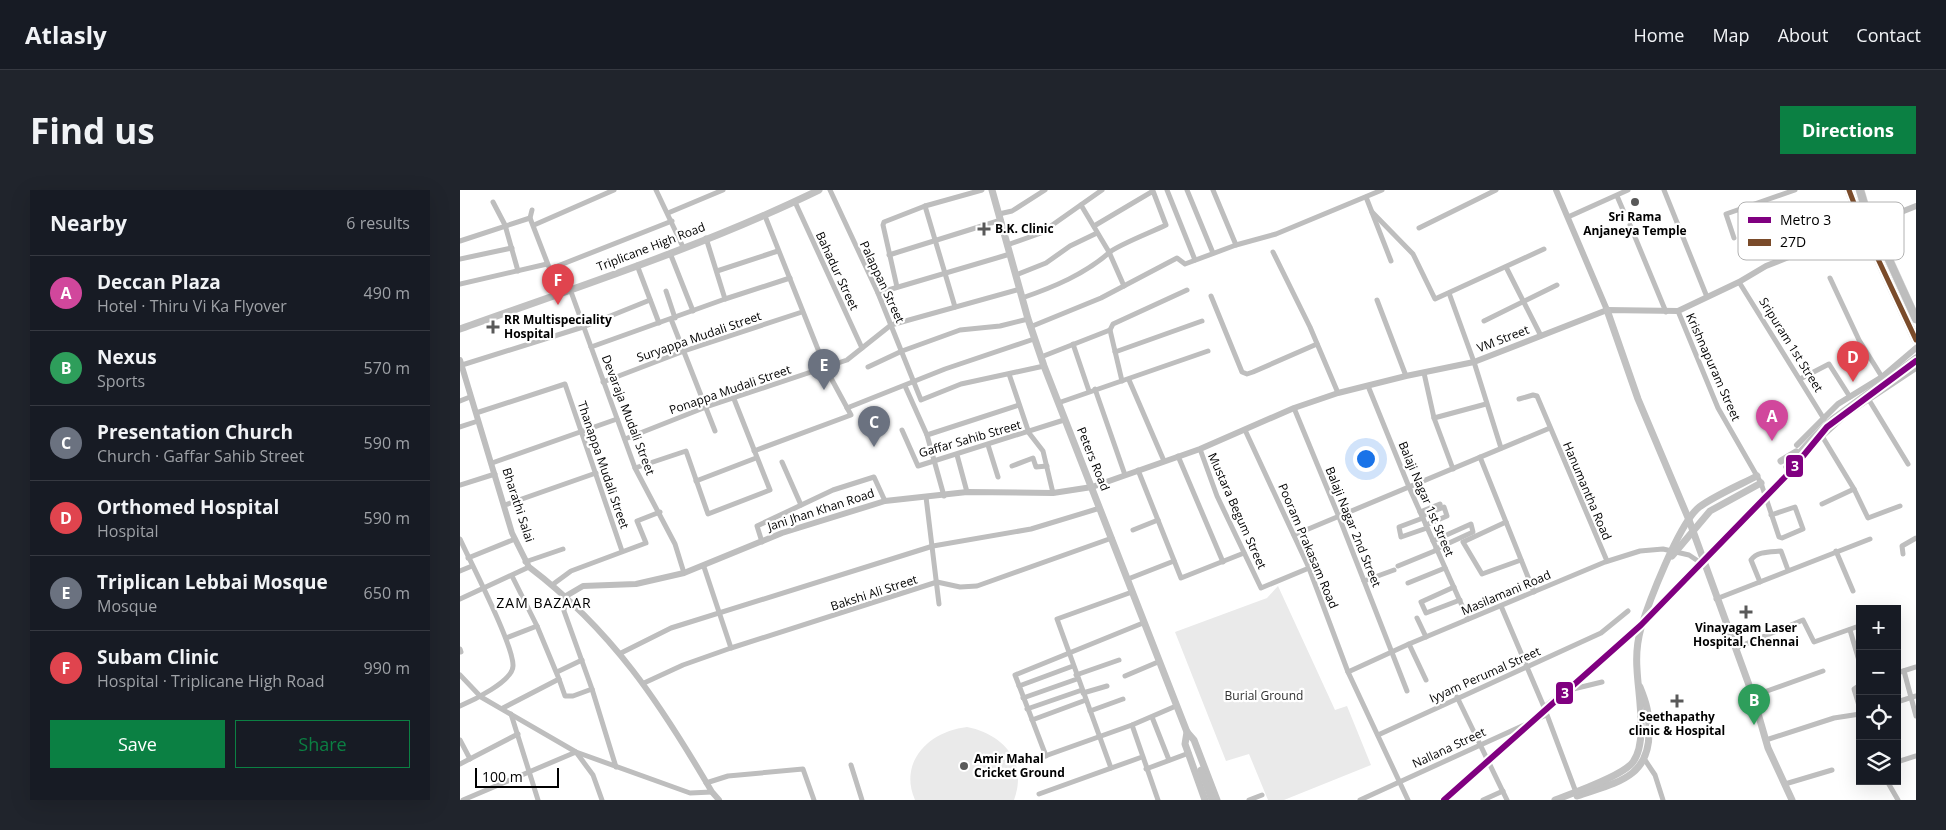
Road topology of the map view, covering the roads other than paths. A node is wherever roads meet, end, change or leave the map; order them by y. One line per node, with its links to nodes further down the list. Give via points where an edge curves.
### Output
1 (614, 190): 46 (street)
2 (656, 190): 39 (street)
3 (722, 190): 39 (street)
4 (819, 190): 27 (main road, Triplicane High Road)
5 (830, 190): 92 (street, Palappan Street)
6 (982, 190): 32 (street)
7 (992, 190): 41 (main road, Peters Road)
8 (1031, 190): 24 (street)
9 (1045, 190): 24 (street)
10 (1102, 190): 31 (street)
11 (1167, 190): 68 (street)
12 (1187, 190): 64 (street)
13 (1213, 190): 56 (street)
14 (1382, 190): 25 (street)
15 (1496, 190): 49 (street)
16 (1556, 190): 42 (street)
17 (1628, 190): 23 (street)
18 (1664, 190): 95 (street)
19 (1795, 190): 28 (street)
20 (1849, 190): 29 (main road)
21 (1860, 190): 30 (main road)
22 (1153, 191): 48 (street); 61 (street, via 1166,225)
23 (1617, 196): 35 (street); 42 (street)
24 (1034, 197): 41 (street)
25 (1366, 197): 38 (street); 56 (street, via 1276,234)
26 (493, 202): 45 (street)
27 (794, 202): 40 (main road, Triplicane High Road); 124 (street, Bahadur Street)
28 (1760, 202)
29 (1854, 202)
30 (1865, 202)
31 (1081, 205): 48 (street); 55 (street, via 1041,233)
32 (925, 206): 53 (street); 65 (street, via 883,223)
33 (1916, 206): 37 (street, VM Street)
34 (532, 210): 43 (street)
35 (1623, 210)
36 (1738, 210): 52 (street, via 1726,214)
37 (1904, 210)
38 (1372, 212): 72 (street); 93 (street, via 1413,254 1432,296 1435,299)
39 (668, 214): 44 (street)
40 (765, 216): 51 (main road, Triplicane High Road); 60 (street)
41 (1000, 217): 53 (street); 55 (main road, Peters Road)
42 (1568, 217): 102 (street)
43 (530, 218): 45 (street); 46 (street)
44 (672, 222): 57 (street); 74 (street)
45 (504, 225): 54 (street); 58 (street)
46 (534, 225): 74 (street)
47 (1630, 225): 106 (street)
48 (1094, 226): 50 (street)
49 (1420, 228)
50 (1097, 233): 61 (street); 79 (street, via 1046,263)
51 (706, 238): 57 (main road, Triplicane High Road); 77 (street)
52 (1734, 238)
53 (935, 239): 65 (street); 78 (street)
54 (460, 240)
55 (1007, 245): 66 (main road, Peters Road)
56 (1236, 245): 64 (street)
57 (684, 247): 63 (main road, Triplicane High Road)
58 (512, 248): 67 (street); 76 (street)
59 (1544, 249): 75 (street)
60 (778, 251): 77 (street); 80 (street)
61 (1109, 252): 85 (street); 96 (street, via 1100,262 1076,276)
62 (1273, 252): 122 (street)
63 (670, 253): 73 (main road, Triplicane High Road); 103 (street)
64 (1214, 253): 68 (street)
65 (889, 254): 86 (street)
66 (1010, 254): 78 (street); 79 (main road, Peters Road)
67 (460, 259)
68 (1195, 260): 85 (street, via 1184,264 1177,258)
69 (1781, 260): 82 (street, VM Street)
70 (1878, 260): 120 (main road)
71 (1890, 260): 109 (main road)
72 (1391, 261)
73 (637, 265): 87 (main road, Triplicane High Road); 98 (street)
74 (549, 267): 76 (street); 91 (street)
75 (1506, 267): 93 (street); 100 (street)
76 (518, 271): 83 (street)
77 (717, 272): 97 (street)
78 (946, 273): 86 (street); 101 (street)
79 (1016, 275): 88 (main road, Peters Road)
80 (790, 278): 97 (street); 105 (street)
81 (1830, 278): 141 (street, via 1859,340)
82 (1739, 282): 95 (street, VM Street); 142 (street, Sripuram 1st Street)
83 (460, 284)
84 (1558, 285): 100 (street)
85 (1124, 286): 115 (street)
86 (898, 287): 92 (street)
87 (570, 289): 91 (main road, Triplicane High Road); 114 (street, Devaraja Mudali Street)
88 (1020, 289): 96 (main road, Peters Road); 101 (street)
89 (1187, 290): 117 (street, via 1113,324)
90 (666, 291): 107 (street)
91 (559, 293): 116 (main road, Triplicane High Road)
92 (878, 293): 113 (street, Palappan Street)
93 (1449, 293): 132 (street)
94 (1211, 296): 122 (street, via 1242,372 1253,372)
95 (1707, 297): 104 (street, VM Street)
96 (1022, 298): 108 (main road, Peters Road)
97 (725, 299): 103 (street)
98 (650, 300): 112 (street); 114 (street)
99 (1377, 300): 140 (street)
100 (1524, 301): 111 (street); 118 (street)
101 (955, 307): 113 (street)
102 (1607, 310): 106 (street, VM Street); 118 (street, VM Street); 226 (main road, via 1638,399)
103 (693, 311): 107 (street)
104 (1678, 311): 106 (street, VM Street); 204 (street, Krishnapuram Street, via 1718,408)
105 (802, 312): 126 (street, Suryappa Mudali Street); 135 (street)
106 (1666, 312)
107 (673, 318): 112 (street); 126 (street)
108 (1028, 319): 115 (main road, Peters Road); 127 (street, via 960,330)
109 (1916, 319)
110 (1202, 321): 129 (street)
111 (1484, 321)
112 (659, 323): 123 (street)
113 (891, 326): 124 (street, Ponappa Mudali Street); 127 (street, Palappan Street)
114 (583, 327): 123 (street, Devaraja Mudali Street); 133 (street)
115 (1030, 327): 119 (main road, Peters Road)
116 (460, 329)
117 (1110, 330): 121 (street); 129 (street)
118 (1541, 336): 132 (street, VM Street)
119 (1034, 338): 130 (main road, Peters Road); 146 (street)
120 (1916, 340)
121 (1073, 344): 130 (street); 150 (street)
122 (1317, 344): 151 (street)
123 (590, 347): 145 (street, Devaraja Mudali Street)
124 (862, 348): 135 (street, Ponappa Mudali Street, via 847,360)
125 (1916, 348): 141 (street)
126 (684, 351): 145 (street, Suryappa Mudali Street); 161 (street)
127 (902, 351): 136 (street); 146 (street, Palappan Street)
128 (1208, 351): 143 (street)
129 (1114, 352): 144 (street)
130 (1041, 357): 134 (main road, Peters Road)
131 (1916, 358): 181 (main road)
132 (1474, 362): 138 (street, VM Street); 159 (street)
133 (461, 363): 152 (street, Bharathi Salai)
134 (1044, 366): 139 (street); 158 (main road, Peters Road)
135 (825, 367): 154 (street, Ponappa Mudali Street); 162 (street)
136 (868, 367)
137 (1916, 368): 156 (street)
138 (1424, 373): 140 (street, VM Street); 165 (street)
139 (1009, 374): 146 (street, Palappan Street, via 961,384 921,400); 160 (street)
140 (1406, 376): 148 (street, VM Street)
141 (1882, 377): 153 (street)
142 (1800, 379): 153 (street, via 1829,364); 167 (street, Sripuram 1st Street)
143 (1129, 380): 144 (street); 190 (street)
144 (1122, 381): 149 (street)
145 (603, 382): 166 (street, Devaraja Mudali Street)
146 (914, 382): 147 (street)
147 (904, 386): 162 (street); 177 (street)
148 (1368, 386): 151 (street, VM Street); 208 (street, Balaji Nagar 1st Street)
149 (1095, 389): 150 (street); 202 (street)
150 (1089, 391): 158 (street)
151 (1338, 393): 163 (street, VM Street)
152 (470, 397): 157 (street); 164 (street, Bharathi Salai)
153 (1850, 397): 167 (street)
154 (734, 399): 161 (street, Ponappa Mudali Street); 184 (street)
155 (1519, 399): 171 (street, Hanumantha Road, via 1537,396)
156 (1869, 400): 178 (street, via 1845,415); 194 (street)
157 (460, 401)
158 (1058, 403): 168 (main road, Peters Road)
159 (1486, 404): 165 (street); 182 (street)
160 (1019, 405): 176 (street); 177 (street)
161 (706, 407): 174 (street); 179 (street, Ponappa Mudali Street)
162 (847, 408): 184 (street, via 850,415)
163 (1294, 408): 173 (street, VM Street); 224 (street, Balaji Nagar 2nd Street)
164 (476, 413): 169 (street, Bharathi Salai); 175 (street, Thanappa Mudali Street, via 565,384)
165 (1434, 418): 198 (street)
166 (617, 419): 175 (street); 179 (street, Devaraja Mudali Street)
167 (1824, 419): 181 (street)
168 (1064, 420): 176 (street, Gaffar Sahib Street); 207 (main road, Peters Road)
169 (478, 421): 170 (street); 192 (street, Bharathi Salai)
170 (460, 427)
171 (1550, 428): 182 (street); 251 (street, Hanumantha Road)
172 (902, 430): 189 (street, Gaffar Sahib Street, via 915,464)
173 (1245, 430): 183 (street, VM Street); 231 (street, Pooram Prakasam Road)
174 (715, 431)
175 (582, 433): 192 (street); 200 (street, Thanappa Mudali Street)
176 (1029, 433): 180 (street, Gaffar Sahib Street); 196 (street, via 1042,451)
177 (927, 435): 189 (street)
178 (1822, 436): 193 (street, via 1798,460); 209 (street)
179 (625, 439): 197 (street, Devaraja Mudali Street)
180 (988, 445): 185 (street, Gaffar Sahib Street); 203 (street)
181 (1799, 447): 193 (main road)
182 (1501, 448): 187 (street)
183 (1200, 449): 186 (street, VM Street); 245 (street, Mustara Begum Street, via 1217,496)
184 (754, 451): 188 (street)
185 (957, 455): 189 (street, Gaffar Sahib Street); 210 (street)
186 (1178, 456): 190 (street, VM Street); 252 (street)
187 (1480, 457): 198 (street); 227 (street)
188 (756, 458): 205 (street); 205 (street, via 770,490 717,511 708,514)
189 (936, 461): 212 (street)
190 (1164, 461): 199 (street, VM Street)
191 (782, 462): 218 (street)
192 (492, 463): 201 (street, Bharathi Salai)
193 (1784, 464)
194 (1908, 464)
195 (1012, 466): 196 (street, via 1033,458 1036,467)
196 (1046, 466): 211 (street)
197 (635, 468): 205 (street, via 686,451); 221 (street, Devaraja Mudali Street)
198 (1453, 469): 208 (street)
199 (1138, 470): 202 (street, VM Street); 225 (street)
200 (596, 473): 216 (street); 244 (street, Thanappa Mudali Street)
201 (495, 474): 206 (street); 216 (street, Bharathi Salai)
202 (1125, 476): 207 (street, VM Street)
203 (998, 477)
204 (1759, 479): 223 (street, Krishnapuram Street); 226 (main road, via 1698,508); 230 (main road, via 1710,511)
205 (696, 481)
206 (460, 485)
207 (1092, 487): 211 (street, Jani Jhan Khan Road); 220 (main road, Peters Road)
208 (1409, 487): 222 (street, Balaji Nagar 1st Street); 224 (street)
209 (1854, 489): 217 (street); 219 (street, via 1869,519)
210 (967, 492): 211 (street, Jani Jhan Khan Road); 212 (street, Jani Jhan Khan Road)
211 (1052, 493)
212 (944, 496): 213 (street, Jani Jhan Khan Road)
213 (926, 497): 214 (street, Jani Jhan Khan Road); 240 (street)
214 (885, 501): 218 (street, via 874,477 832,490); 239 (street, Jani Jhan Khan Road)
215 (1442, 503): 222 (street)
216 (505, 504): 234 (street, Bharathi Salai)
217 (1822, 504)
218 (801, 505): 239 (street, via 757,526)
219 (1900, 506)
220 (1100, 508): 232 (main road, Peters Road); 240 (street, via 1031,529)
221 (660, 512): 244 (street, via 637,521 646,543); 261 (street, Devaraja Mudali Street, via 676,544)
222 (1421, 515): 228 (street, Balaji Nagar 1st Street); 228 (street, via 1444,506 1447,516); 228 (street, via 1399,527 1401,537)
223 (1772, 515): 223 (street, Krishnapuram Street, via 1795,507 1804,529 1780,538)
224 (1340, 517): 231 (street); 264 (street, Balaji Nagar 2nd Street)
225 (1158, 520): 229 (street); 250 (street)
226 (1689, 520): 230 (main road); 246 (main road)
227 (1506, 522): 249 (street); 249 (street, via 1463,542 1482,574)
228 (1427, 528): 237 (street); 238 (street, Balaji Nagar 1st Street)
229 (1133, 530)
230 (1692, 530): 246 (main road); 254 (main road)
231 (1294, 535): 257 (street, Pooram Prakasam Road)
232 (1112, 538): 263 (main road, Peters Road); 265 (street, Bakshi Ali Street, via 977,586 960,587)
233 (1916, 538): 247 (street, via 1902,546)
234 (515, 539): 248 (street); 253 (street, Bharathi Salai)
235 (1870, 539): 243 (street)
236 (460, 540): 248 (street)
237 (1404, 541)
238 (1433, 541): 242 (street, Balaji Nagar 1st Street); 242 (street, via 1471,524 1472,532)
239 (762, 542): 256 (street, Jani Jhan Khan Road)
240 (933, 546): 265 (street); 281 (street)
241 (563, 549): 253 (street)
242 (1437, 549): 258 (street, Balaji Nagar 1st Street); 264 (street)
243 (1836, 551): 259 (street); 271 (street)
244 (622, 552): 268 (street, via 571,571)
245 (1244, 553): 252 (street); 257 (street, Mustara Begum Street, via 1262,588)
246 (1672, 554): 251 (street, Masilamani Road, via 1663,548); 254 (street, via 1689,555); 314 (main road, via 1641,628 1637,650)
247 (1903, 554)
248 (468, 558): 255 (street)
249 (1521, 560): 273 (street)
250 (1174, 561): 252 (street, via 1180,577 1184,578); 263 (street)
251 (1607, 561): 273 (street, Masilamani Road)
252 (1223, 562)
253 (527, 565): 262 (street); 268 (street, Bharathi Salai)
254 (1704, 565): 276 (main road)
255 (472, 566): 260 (street); 270 (street)
256 (704, 566): 261 (street, Jani Jhan Khan Road); 281 (street)
257 (1309, 568): 306 (street, Pooram Prakasam Road)
258 (1445, 568): 267 (street); 269 (street, Balaji Nagar 1st Street)
259 (1788, 570): 266 (street); 266 (street, via 1781,551 1754,556 1752,560)
260 (460, 571)
261 (684, 573): 274 (street, Jani Jhan Khan Road, via 636,584 583,586)
262 (512, 576): 270 (street); 285 (street)
263 (1128, 579): 272 (main road, Peters Road)
264 (1364, 581): 296 (street, Balaji Nagar 2nd Street)
265 (937, 582): 278 (street); 291 (street, Bakshi Ali Street)
266 (1760, 582): 276 (street)
267 (1408, 583)
268 (552, 585): 274 (street, Bharathi Salai)
269 (1454, 587): 277 (street, Balaji Nagar 1st Street); 277 (street, via 1421,603 1427,614)
270 (483, 590): 275 (street); 289 (street)
271 (1853, 591)
272 (1132, 592): 284 (main road, Peters Road); 295 (street, via 1057,620)
273 (1534, 592): 279 (street, Masilamani Road)
274 (566, 596): 294 (street, Bharathi Salai); 297 (street, via 564,611)
275 (460, 599)
276 (1716, 599): 292 (main road)
277 (1460, 600): 283 (street, Balaji Nagar 1st Street)
278 (939, 604)
279 (1501, 606): 283 (street, Masilamani Road); 302 (street)
280 (1628, 611): 302 (street, Iyyam Perumal Street, via 1601,634)
281 (720, 613): 291 (street); 294 (street, via 671,628)
282 (1417, 618): 288 (street)
283 (1468, 619): 288 (street, Masilamani Road)
284 (1143, 623): 295 (street); 299 (main road, Peters Road)
285 (537, 626): 289 (street); 305 (street)
286 (1856, 627): 287 (street)
287 (1850, 630): 292 (street, via 1814,642 1804,620); 293 (street)
288 (1426, 637): 290 (street, Masilamani Road)
289 (506, 638): 322 (street, via 513,666 510,673)
290 (1409, 644): 296 (street, Masilamani Road); 312 (street)
291 (731, 648): 315 (street, Bakshi Ali Street)
292 (1736, 648): 321 (main road)
293 (1856, 650)
294 (621, 653): 315 (street, Bharathi Salai)
295 (1069, 653): 300 (street); 316 (street, via 1015,675)
296 (1392, 654): 306 (street, Masilamani Road); 320 (street, Balaji Nagar 2nd Street)
297 (582, 660): 305 (street); 318 (street)
298 (1119, 660): 310 (street)
299 (1158, 662): 309 (street); 330 (main road, Peters Road)
300 (1073, 666): 310 (street); 316 (street)
301 (1916, 667): 304 (street)
302 (1526, 669): 323 (street, Iyyam Perumal Street); 331 (street)
303 (1822, 671): 321 (street)
304 (1904, 671): 307 (street); 324 (street)
305 (557, 672): 311 (street)
306 (1348, 672): 344 (street, Pooram Prakasam Road)
307 (1901, 672)
308 (460, 675): 322 (street)
309 (1125, 676)
310 (1077, 677): 319 (street); 325 (street)
311 (559, 679): 318 (street, via 564,696); 332 (street)
312 (1426, 680)
313 (1602, 682): 331 (street, via 1565,691)
314 (1638, 682): 356 (main road, via 1649,708); 372 (main road, via 1641,736 1633,763)
315 (644, 683): 367 (street, Bharathi Salai)
316 (1019, 686): 325 (street)
317 (1107, 686): 319 (street)
318 (592, 689): 361 (street)
319 (1082, 691): 327 (street); 333 (street)
320 (1407, 691)
321 (1753, 696): 347 (main road)
322 (481, 697): 329 (street); 332 (street)
323 (1458, 697): 344 (street, Iyyam Perumal Street); 348 (street)
324 (1913, 697): 328 (street); 338 (street)
325 (1023, 698): 333 (street)
326 (1124, 699): 334 (street)
327 (1086, 700): 334 (street); 340 (street)
328 (1901, 701)
329 (460, 706)
330 (1176, 706): 339 (street); 342 (main road, Peters Road)
331 (1544, 707): 336 (street)
332 (503, 708): 335 (street)
333 (1027, 709): 340 (street)
334 (1090, 711): 345 (street)
335 (511, 713): 343 (street); 349 (street)
336 (1546, 715): 348 (street, Nallana Street); 372 (street)
337 (1856, 715): 347 (street, via 1834,718)
338 (1916, 716)
339 (1152, 717): 341 (street); 355 (street)
340 (1032, 720): 351 (street)
341 (1132, 725): 345 (street); 353 (street)
342 (1187, 732): 350 (main road, Peters Road, via 1185,744); 385 (main road, Peters Road, via 1194,740)
343 (518, 734): 354 (street); 365 (street)
344 (1378, 735): 366 (street, Pooram Prakasam Road)
345 (1100, 737): 351 (street); 362 (street)
346 (460, 740): 354 (street)
347 (1766, 740): 368 (main road)
348 (1480, 745): 366 (street, Nallana Street); 370 (street)
349 (576, 752): 361 (street); 365 (street); 378 (street, via 593,775)
350 (1192, 753): 355 (street); 383 (main road, Peters Road); 384 (main road)
351 (1046, 756): 358 (street)
352 (1916, 756): 357 (street)
353 (1142, 757): 362 (street); 363 (street)
354 (470, 759): 359 (street)
355 (1169, 760): 363 (street)
356 (1645, 760): 372 (main road, via 1632,774); 392 (street, via 1655,775)
357 (1901, 761)
358 (1028, 762)
359 (460, 764)
360 (851, 765): 381 (street)
361 (616, 767): 371 (street, via 690,793)
362 (1111, 768): 373 (street)
363 (1146, 769): 382 (street)
364 (1832, 770): 368 (street)
365 (530, 772): 376 (street); 377 (street)
366 (1400, 782): 375 (street, Nallana Street); 387 (street, Pooram Prakasam Road)
367 (706, 783): 371 (street, Bharathi Salai); 380 (street, via 728,776 803,769)
368 (1785, 784): 393 (main road)
369 (1889, 785): 394 (street)
370 (1504, 791): 388 (street); 389 (street)
371 (712, 792): 379 (street, Bharathi Salai)
372 (1577, 793): 390 (main road); 391 (main road)
373 (1039, 794)
374 (1262, 795): 386 (street)
375 (1364, 799)
376 (463, 800)
377 (538, 800)
378 (602, 800)
379 (719, 800)
380 (814, 800)
381 (862, 800)
382 (1158, 800)
383 (1205, 800)
384 (1212, 800)
385 (1217, 800)
386 (1249, 800)
387 (1408, 800)
388 (1483, 800)
389 (1507, 800)
390 (1555, 800)
391 (1567, 800)
392 (1663, 800)
393 (1792, 800)
394 (1898, 800)

